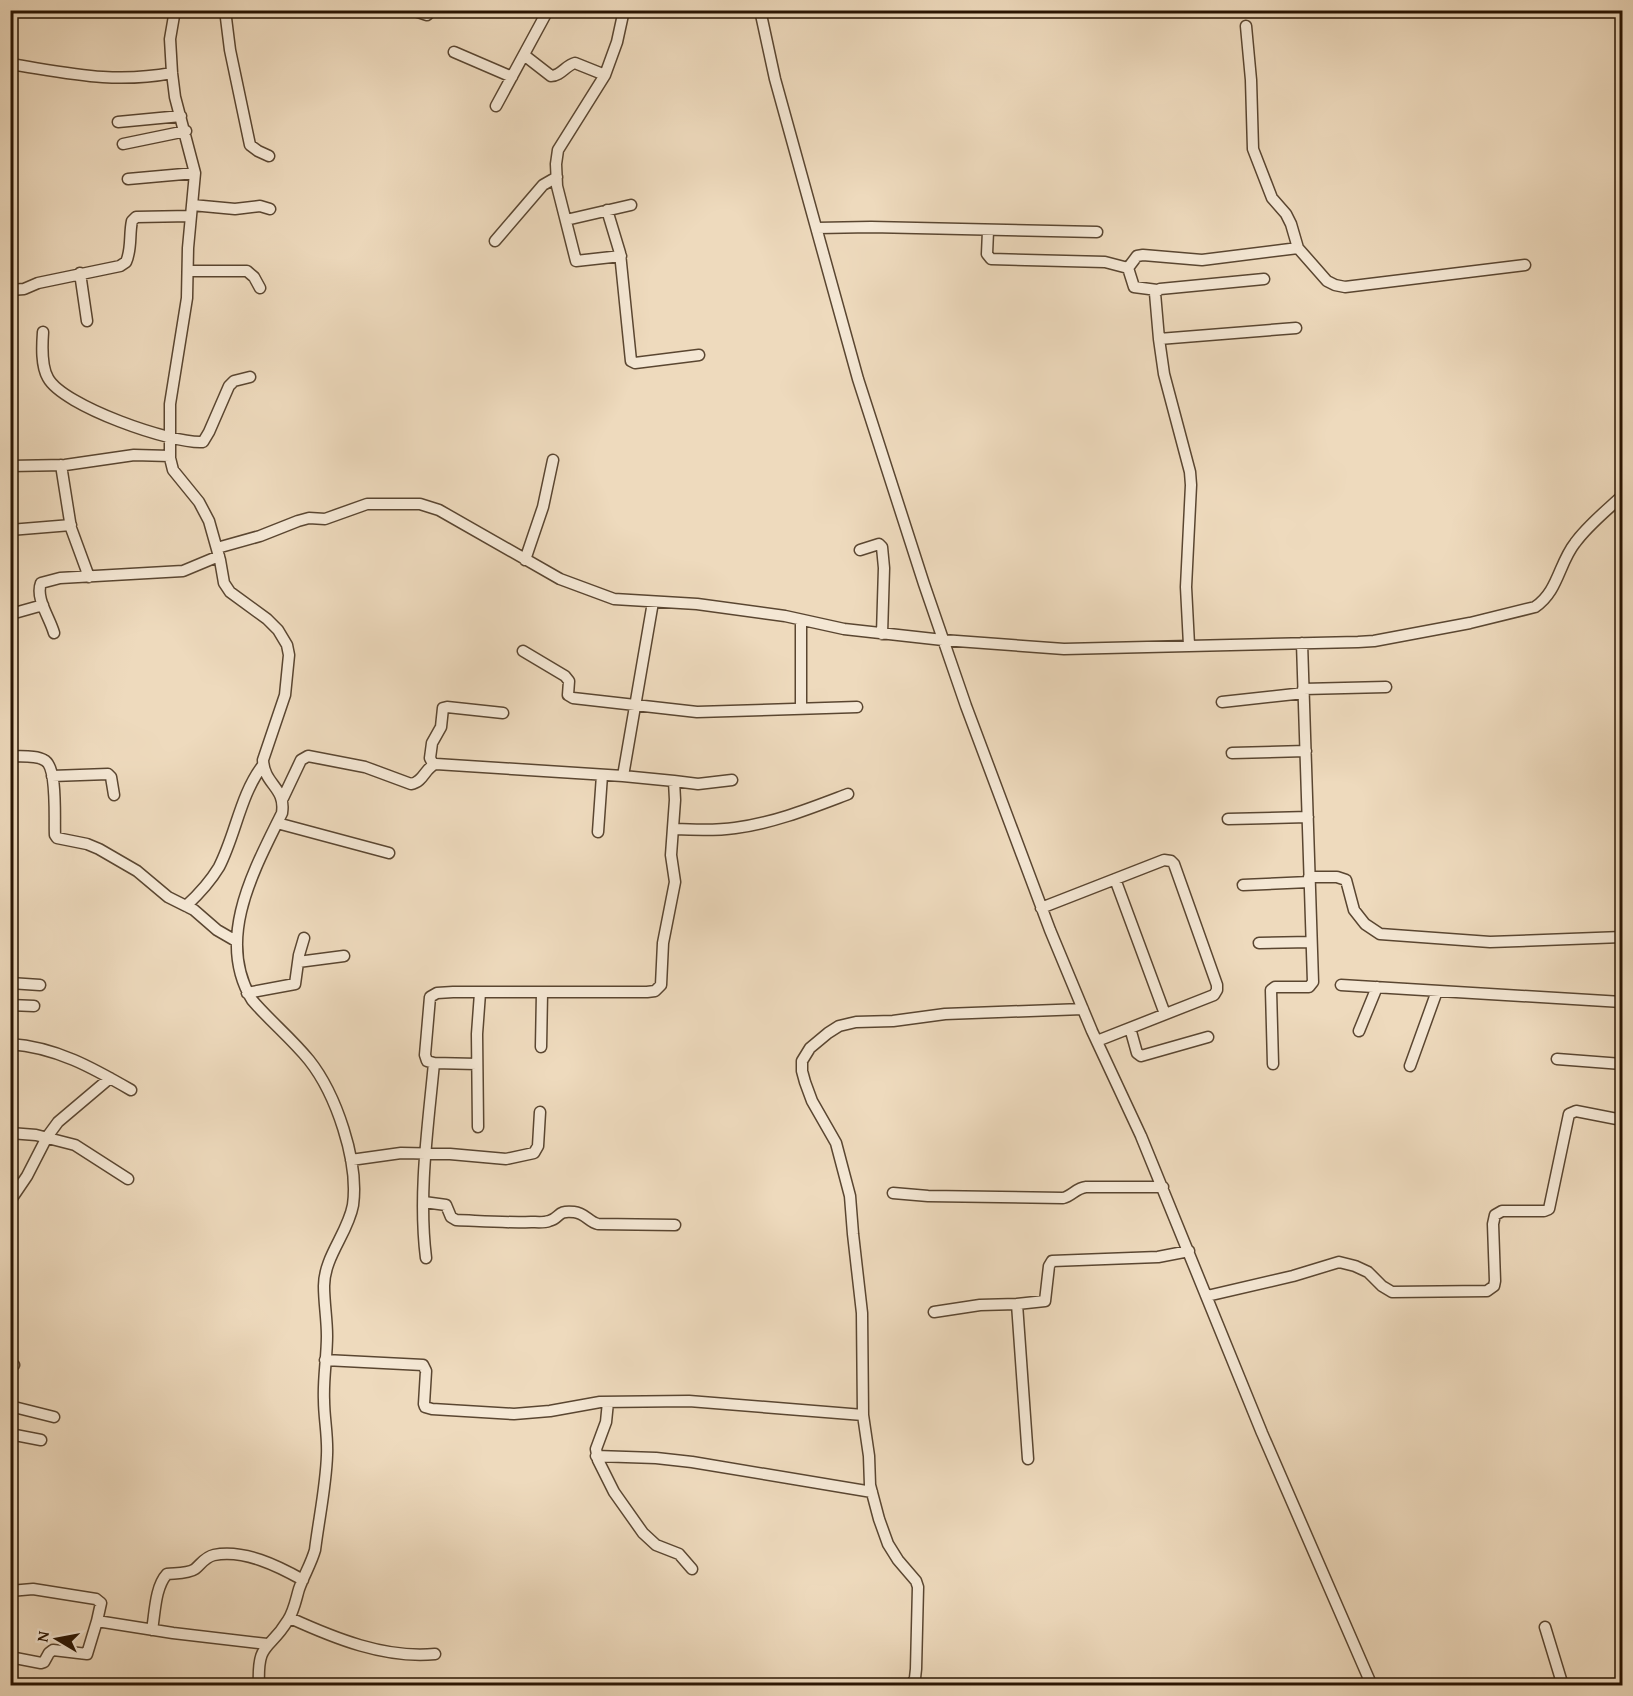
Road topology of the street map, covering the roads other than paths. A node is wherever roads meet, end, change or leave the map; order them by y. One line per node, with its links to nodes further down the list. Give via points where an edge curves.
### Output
1 (175, 10): 12 (street, via 170,39)
2 (225, 10): 20 (street, via 250,145)
3 (412, 10): 4 (street, via 427,15)
4 (433, 10)
5 (548, 10): 10 (street)
6 (624, 10): 13 (street)
7 (759, 10): 30 (street)
8 (1246, 26): 34 (street, via 1253,149 1272,198 1291,224)
9 (454, 52): 14 (street)
10 (524, 55): 13 (street, via 551,76 575,63); 14 (street)
11 (10, 64): 12 (street, via 103,78)
12 (172, 73): 16 (street)
13 (605, 75): 22 (street, via 558,150)
14 (512, 77): 15 (street)
15 (496, 106)
16 (181, 117): 17 (street); 18 (street)
17 (118, 122)
18 (186, 131): 19 (street); 21 (street)
19 (123, 144)
20 (269, 156)
21 (195, 173): 23 (street); 24 (street)
22 (557, 177): 29 (street); 33 (street, via 543,185)
23 (128, 179)
24 (192, 205): 26 (street); 28 (street)
25 (631, 205): 27 (street)
26 (270, 209)
27 (607, 210): 29 (street); 35 (street)
28 (191, 216): 38 (street); 39 (street, via 136,218 131,225 126,262)
29 (566, 220): 35 (street, via 576,261)
30 (817, 228): 31 (street); 68 (street, via 858,378)
31 (988, 231): 32 (street); 37 (street, via 987,254 991,259 1105,262)
32 (1097, 232)
33 (495, 241)
34 (1298, 248): 36 (street, via 1327,281 1345,287); 37 (street, via 1202,260 1143,255 1137,256)
35 (621, 256): 48 (street, via 630,361)
36 (1525, 265)
37 (1128, 268): 43 (street, via 1134,287)
38 (188, 271): 41 (street, via 247,271); 50 (street, via 170,404)
39 (80, 273): 42 (street); 44 (street)
40 (1264, 279): 43 (street)
41 (260, 288)
42 (10, 290)
43 (1157, 290): 47 (street)
44 (87, 321)
45 (1296, 328): 47 (street)
46 (43, 332): 50 (street, via 45,370 52,383 95,410)
47 (1159, 339): 70 (street, via 1191,479 1186,587)
48 (699, 355)
49 (250, 377): 50 (street, via 229,386 203,442)
50 (170, 437): 51 (street)
51 (170, 456): 53 (street, via 134,455); 59 (street, via 173,470 204,512)
52 (553, 460): 60 (street, via 543,507)
53 (61, 465): 54 (street); 56 (street)
54 (10, 466)
55 (1623, 496): 69 (street, via 1574,544 1553,588 1535,607 1374,641)
56 (70, 525): 57 (street); 61 (street)
57 (10, 530)
58 (860, 550): 67 (street, via 879,544 882,547)
59 (218, 552): 60 (street, via 298,521 321,519 367,504 420,504 439,510); 61 (street, via 183,571); 83 (street, via 224,583 230,592 267,619 287,645 285,695)
60 (525, 560): 62 (street, via 586,591 614,599)
61 (90, 577): 63 (street, via 41,583)
62 (653, 602): 65 (street, via 697,604); 75 (street)
63 (43, 605): 64 (street); 66 (street)
64 (11, 614)
65 (801, 620): 67 (street); 77 (street)
66 (54, 633)
67 (882, 634): 68 (street)
68 (943, 640): 70 (street, via 1064,649); 102 (street)
69 (1302, 643): 70 (street); 73 (street)
70 (1189, 645)
71 (523, 651): 75 (street, via 565,676 570,697)
72 (1386, 687): 73 (street)
73 (1304, 691): 74 (street); 79 (street)
74 (1222, 702)
75 (635, 706): 77 (street, via 697,712); 86 (street)
76 (857, 707): 77 (street)
77 (801, 709)
78 (503, 713): 82 (street, via 443,708 441,727 432,743)
79 (1306, 751): 80 (street); 92 (street)
80 (1232, 753)
81 (10, 756): 85 (street, via 43,759 50,765)
82 (433, 764): 84 (street); 91 (street, via 420,780 411,784 365,767 304,757)
83 (263, 765): 91 (street); 101 (street, via 249,786 219,866)
84 (602, 775): 86 (street); 96 (street)
85 (52, 776): 90 (street, via 108,774); 101 (street, via 57,838 93,845)
86 (623, 776): 88 (street)
87 (732, 780): 88 (street, via 699,784)
88 (674, 781): 95 (street)
89 (848, 794): 95 (street, via 759,824 734,829)
90 (114, 795)
91 (283, 798): 94 (street)
92 (1308, 817): 93 (street); 99 (street)
93 (1228, 819)
94 (277, 823): 97 (street); 105 (street, via 243,898)
95 (674, 829): 117 (street, via 671,855 675,882 658,988 647,992)
96 (598, 832)
97 (389, 853)
98 (1115, 879): 102 (street); 122 (street); 122 (street, via 1164,861 1174,864 1217,990 1214,995)
99 (1309, 880): 100 (street); 103 (street, via 1346,880 1354,910 1380,934 1490,942); 106 (street)
100 (1243, 885)
101 (186, 906): 105 (street)
102 (1041, 908): 121 (street)
103 (1623, 937)
104 (304, 938): 109 (street)
105 (236, 941): 115 (street)
106 (1311, 942): 107 (street); 132 (street, via 1313,985 1271,990)
107 (1259, 943)
108 (344, 956): 109 (street)
109 (298, 962): 115 (street, via 296,984)
110 (10, 983): 111 (street)
111 (40, 985)
112 (1341, 985): 113 (street)
113 (1377, 987): 114 (street); 124 (street)
114 (1437, 991): 118 (street); 134 (street)
115 (247, 993): 143 (street, via 309,1060 323,1082 334,1103)
116 (480, 993): 117 (street); 130 (street, via 445,992 430,997 425,1055 427,1061); 131 (street)
117 (542, 993): 128 (street)
118 (1623, 1002)
119 (10, 1005): 120 (street)
120 (34, 1006)
121 (1083, 1009): 126 (street); 158 (street, via 856,1022 828,1033 802,1061 812,1101 836,1143 850,1196 862,1313)
122 (1165, 1014): 123 (street)
123 (1130, 1028): 125 (street, via 1141,1056); 126 (street)
124 (1359, 1031)
125 (1208, 1037)
126 (1097, 1041): 145 (street)
127 (10, 1044): 135 (street, via 56,1052)
128 (541, 1047)
129 (1557, 1059): 133 (street)
130 (434, 1063): 131 (street); 142 (street)
131 (477, 1064): 139 (street)
132 (1273, 1064)
133 (1623, 1064)
134 (1410, 1066)
135 (110, 1078): 136 (street); 141 (street, via 58,1122)
136 (132, 1090)
137 (540, 1112): 142 (street, via 534,1153 506,1159)
138 (1623, 1120): 152 (street, via 1569,1114 1549,1209 1502,1211 1495,1215 1495,1281 1487,1291 1392,1292 1368,1272 1339,1262)
139 (478, 1126)
140 (12, 1135): 141 (street)
141 (47, 1137): 144 (street, via 79,1147); 147 (street)
142 (426, 1153): 143 (street); 148 (street)
143 (351, 1160): 155 (street, via 353,1206 323,1284 327,1315)
144 (128, 1179)
145 (1162, 1187): 146 (street, via 1086,1186 1063,1198); 150 (street)
146 (893, 1193)
147 (10, 1201)
148 (424, 1202): 149 (street, via 446,1205 456,1220 546,1222 567,1211 598,1224); 151 (street)
149 (675, 1226)
150 (1189, 1251): 152 (street); 153 (street, via 1158,1257 1052,1261 1045,1301)
151 (426, 1258)
152 (1207, 1296): 179 (street)
153 (1017, 1304): 154 (street); 163 (street)
154 (934, 1312)
155 (325, 1360): 156 (street, via 423,1365 424,1404 432,1409 514,1414); 168 (street, via 327,1453 315,1550)
156 (604, 1402): 158 (street, via 716,1403); 162 (street, via 606,1422)
157 (10, 1406): 159 (street)
158 (863, 1415): 164 (street)
159 (54, 1418)
160 (10, 1434): 161 (street)
161 (41, 1440)
162 (596, 1455): 164 (street, via 692,1462); 167 (street, via 614,1492 643,1533 656,1545 679,1554)
163 (1028, 1459)
164 (872, 1492): 178 (street, via 888,1544 918,1587 916,1669)
165 (10, 1497): 166 (street)
166 (10, 1511)
167 (692, 1569)
168 (303, 1580): 170 (street); 173 (street, via 262,1560 215,1555 192,1571 165,1576)
169 (10, 1591): 171 (street, via 33,1589 96,1599 101,1603)
170 (290, 1618): 174 (street); 175 (street, via 321,1633 370,1648 417,1656)
171 (97, 1621): 173 (street); 176 (street, via 87,1654 53,1650 41,1663)
172 (1545, 1627): 180 (street)
173 (152, 1630): 174 (street)
174 (267, 1644): 177 (street, via 260,1656)
175 (435, 1654)
176 (10, 1657)
177 (259, 1686)
178 (911, 1686)
179 (1372, 1686)
180 (1563, 1686)

